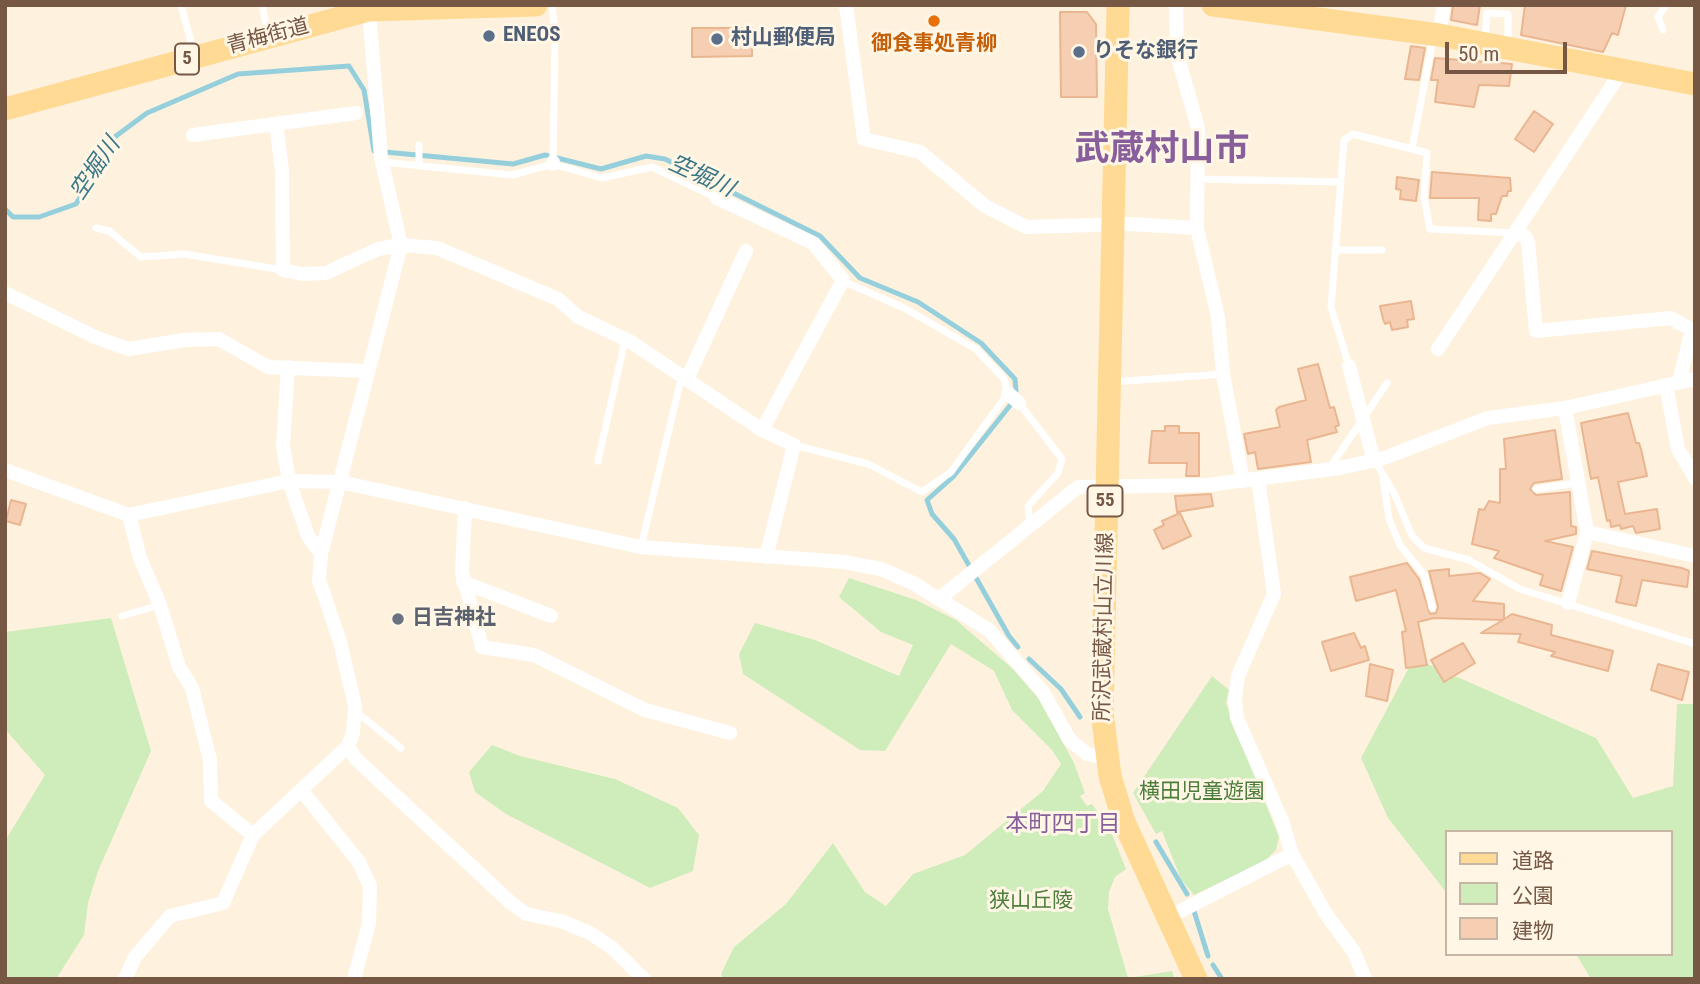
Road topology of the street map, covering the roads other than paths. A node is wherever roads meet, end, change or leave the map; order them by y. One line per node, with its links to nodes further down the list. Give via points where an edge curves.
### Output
1 (181, 5): 17 (lane)
2 (262, 5): 14 (lane)
3 (536, 5): 11 (main road, 青梅街道 / 5)
4 (552, 5): 27 (lane)
5 (846, 5): 32 (street, via 864,139 920,152 985,206 1018,225 1038,229)
6 (1118, 5): 32 (main road, 所沢武蔵村山立川線 / 55)
7 (1177, 5): 29 (street, via 1177,54 1197,115)
8 (1213, 5): 13 (main road)
9 (1444, 5): 13 (street)
10 (1666, 5): 12 (lane, via 1658,17)
11 (369, 7): 14 (main road, 青梅街道 / 5); 26 (street)
12 (1663, 30)
13 (1436, 35): 15 (main road); 25 (lane)
14 (268, 37): 17 (main road, 青梅街道 / 5)
15 (1484, 44): 16 (main road); 16 (lane, via 1487,13 1508,14)
16 (1508, 48): 18 (main road)
17 (195, 57): 20 (main road, 青梅街道 / 5)
18 (1621, 72): 19 (main road); 35 (street)
19 (1695, 85)
20 (5, 109)
21 (356, 113): 22 (street)
22 (276, 124): 23 (street); 40 (street)
23 (193, 135)
24 (419, 145): 28 (lane)
25 (1412, 149): 30 (lane, via 1348,134); 35 (lane, via 1427,153 1424,197 1430,229)
26 (381, 156): 28 (lane); 36 (street)
27 (553, 159): 28 (lane, via 512,175); 31 (lane, via 602,178 652,167)
28 (419, 165)
29 (1197, 179): 30 (lane); 34 (street)
30 (1341, 182): 37 (lane)
31 (717, 198): 41 (street, via 813,243)
32 (1112, 225): 34 (street); 52 (main road, 所沢武蔵村山立川線 / 55)
33 (96, 228): 40 (lane, via 109,231 141,257 184,254)
34 (1197, 228): 49 (street, via 1219,317)
35 (1517, 233): 43 (street, via 1528,242 1536,331 1671,318); 45 (street)
36 (401, 245): 40 (street, via 326,273); 44 (street, via 437,248 468,258 558,299 577,316); 48 (street)
37 (1338, 250): 38 (lane); 46 (lane, via 1331,307)
38 (1382, 250)
39 (746, 251): 50 (street)
40 (284, 270)
41 (843, 280): 55 (lane, via 976,349 1004,379); 58 (street)
42 (5, 293): 47 (street, via 130,349 219,338 268,367)
43 (1694, 328): 54 (street)
44 (625, 340): 50 (street); 60 (lane)
45 (1438, 349)
46 (1349, 366): 57 (street)
47 (288, 367): 48 (street); 67 (street, via 283,446)
48 (366, 371): 68 (street)
49 (1223, 374): 52 (lane); 66 (street)
50 (685, 376): 58 (street); 76 (lane)
51 (1695, 379): 54 (street)
52 (1109, 381): 70 (main road, 所沢武蔵村山立川線 / 55)
53 (1387, 383): 57 (lane)
54 (1672, 383): 56 (street); 65 (street, via 1675,439)
55 (1014, 398): 59 (lane, via 951,472 922,492 868,464); 74 (lane, via 1062,459 1058,473 1028,506)
56 (1565, 408): 61 (street, via 1488,418); 69 (street)
57 (1365, 418): 61 (street); 62 (lane)
58 (762, 430): 59 (street)
59 (794, 445): 79 (street)
60 (598, 461)
61 (1374, 461): 62 (street); 64 (lane)
62 (1329, 469): 66 (street)
63 (5, 470): 73 (street)
64 (1383, 477): 82 (lane, via 1412,536 1424,548 1469,560 1511,586); 84 (lane, via 1389,519 1400,545 1425,576)
65 (1695, 478)
66 (1250, 480): 70 (street, via 1208,485); 95 (street, via 1274,594 1238,676 1235,699 1245,742 1282,821)
67 (289, 481): 68 (street); 73 (street); 77 (street, via 308,536)
68 (340, 482): 72 (street); 77 (street)
69 (1578, 483): 71 (lane); 75 (street)
70 (1105, 485): 74 (street, via 1078,487); 92 (main road, 所沢武蔵村山立川線 / 55, via 1102,712)
71 (1536, 489)
72 (465, 508): 76 (street); 80 (street)
73 (129, 514): 83 (street, via 140,558)
74 (1030, 526): 81 (street)
75 (1587, 532): 78 (street); 82 (street)
76 (641, 547): 79 (street)
77 (321, 554): 88 (street, via 319,580 341,642)
78 (1695, 556)
79 (766, 557): 81 (street, via 881,569)
80 (463, 582): 86 (street); 89 (street, via 482,647 534,655 645,710)
81 (940, 598): 92 (street, via 989,630 1033,678 1079,749)
82 (1568, 603): 87 (lane)
83 (160, 604): 85 (lane); 94 (street, via 179,667 195,700 210,760 211,801)
84 (1432, 608)
85 (122, 616)
86 (551, 616)
87 (1695, 644)
88 (354, 711): 90 (street); 91 (lane)
89 (730, 733)
90 (348, 747): 93 (street); 97 (street, via 510,902 526,914 590,933)
91 (401, 748)
92 (1106, 758): 96 (main road, 所沢武蔵村山立川線 / 55, via 1124,822)
93 (302, 791): 94 (street); 99 (street, via 359,862 370,886 369,923)
94 (253, 835): 98 (street, via 223,903 170,916 135,957)
95 (1292, 854): 96 (street); 101 (street, via 1354,952)
96 (1167, 918): 100 (main road, 所沢武蔵村山立川線 / 55)
97 (643, 978)
98 (125, 979)
99 (354, 979)
100 (1196, 979)
101 (1365, 979)

